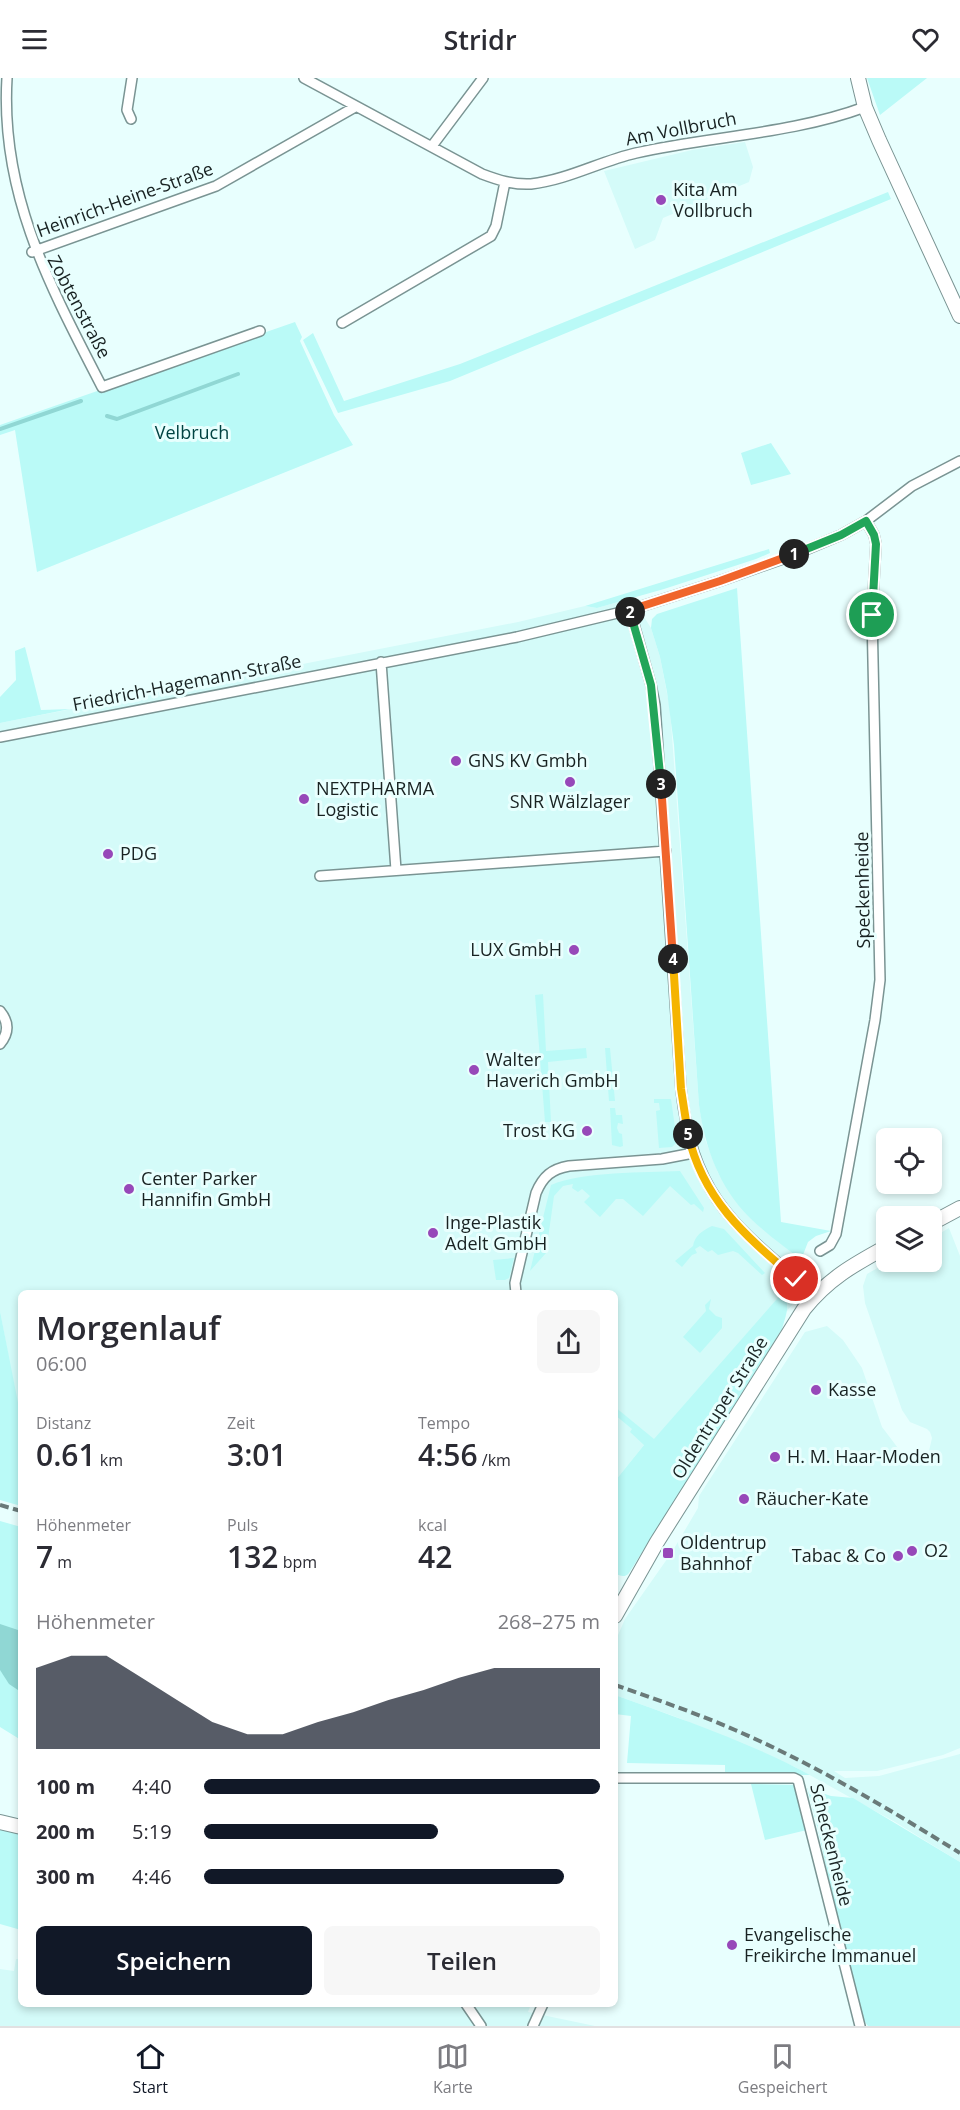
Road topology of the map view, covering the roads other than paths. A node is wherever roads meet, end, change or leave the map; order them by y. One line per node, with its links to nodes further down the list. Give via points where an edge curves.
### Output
1 (7, 78): 11 (street, Zobtenstraße, via 3,118 7,169 12,197)
2 (132, 78): 8 (street, via 127,110)
3 (304, 78): 6 (street, Am Vollbruch)
4 (483, 78): 9 (street)
5 (858, 78): 7 (street)
6 (355, 106): 9 (street, Am Vollbruch); 11 (street, Heinrich-Heine-Straße, via 206,190)
7 (865, 107): 10 (street, Am Vollbruch, via 819,121 634,153 546,181); 12 (street)
8 (131, 119)
9 (432, 146): 10 (street, Am Vollbruch)
10 (505, 182): 13 (street, via 491,236)
11 (32, 252): 14 (street, Zobtenstraße, via 102,387)
12 (960, 316)
13 (342, 323)
14 (260, 331)
15 (960, 461): 16 (street, Friedrich-Hagemann-Straße, via 912,486)
16 (866, 521): 17 (street, Friedrich-Hagemann-Straße, via 791,556); 28 (street, Speckenheide, via 876,544 872,615 880,980 836,1233 830,1245)
17 (630, 610): 18 (street, Friedrich-Hagemann-Straße, via 526,635); 20 (street, via 655,705)
18 (381, 662): 19 (street, Friedrich-Hagemann-Straße); 21 (street)
19 (0, 737)
20 (666, 851): 21 (street); 25 (street, via 681,1089)
21 (396, 870): 22 (street)
22 (320, 876)
23 (0, 1011): 24 (street, via 6,1018 7,1029)
24 (0, 1044)
25 (693, 1153): 30 (street, via 569,1166 547,1174 536,1193); 31 (street, via 721,1208)
26 (960, 1208): 27 (street)
27 (942, 1218)
28 (820, 1251)
29 (876, 1253): 31 (street, Oldentruper Straße)
30 (516, 1290)
31 (815, 1295): 32 (street, Oldentruper Straße, via 646,1560)
32 (618, 1611)
33 (618, 1778): 40 (street, Scheckenheide, via 798,1780)
34 (0, 1822): 35 (street)
35 (18, 1826)
36 (468, 2007): 38 (street)
37 (542, 2007): 39 (street)
38 (481, 2026)
39 (533, 2026)
40 (860, 2026)

